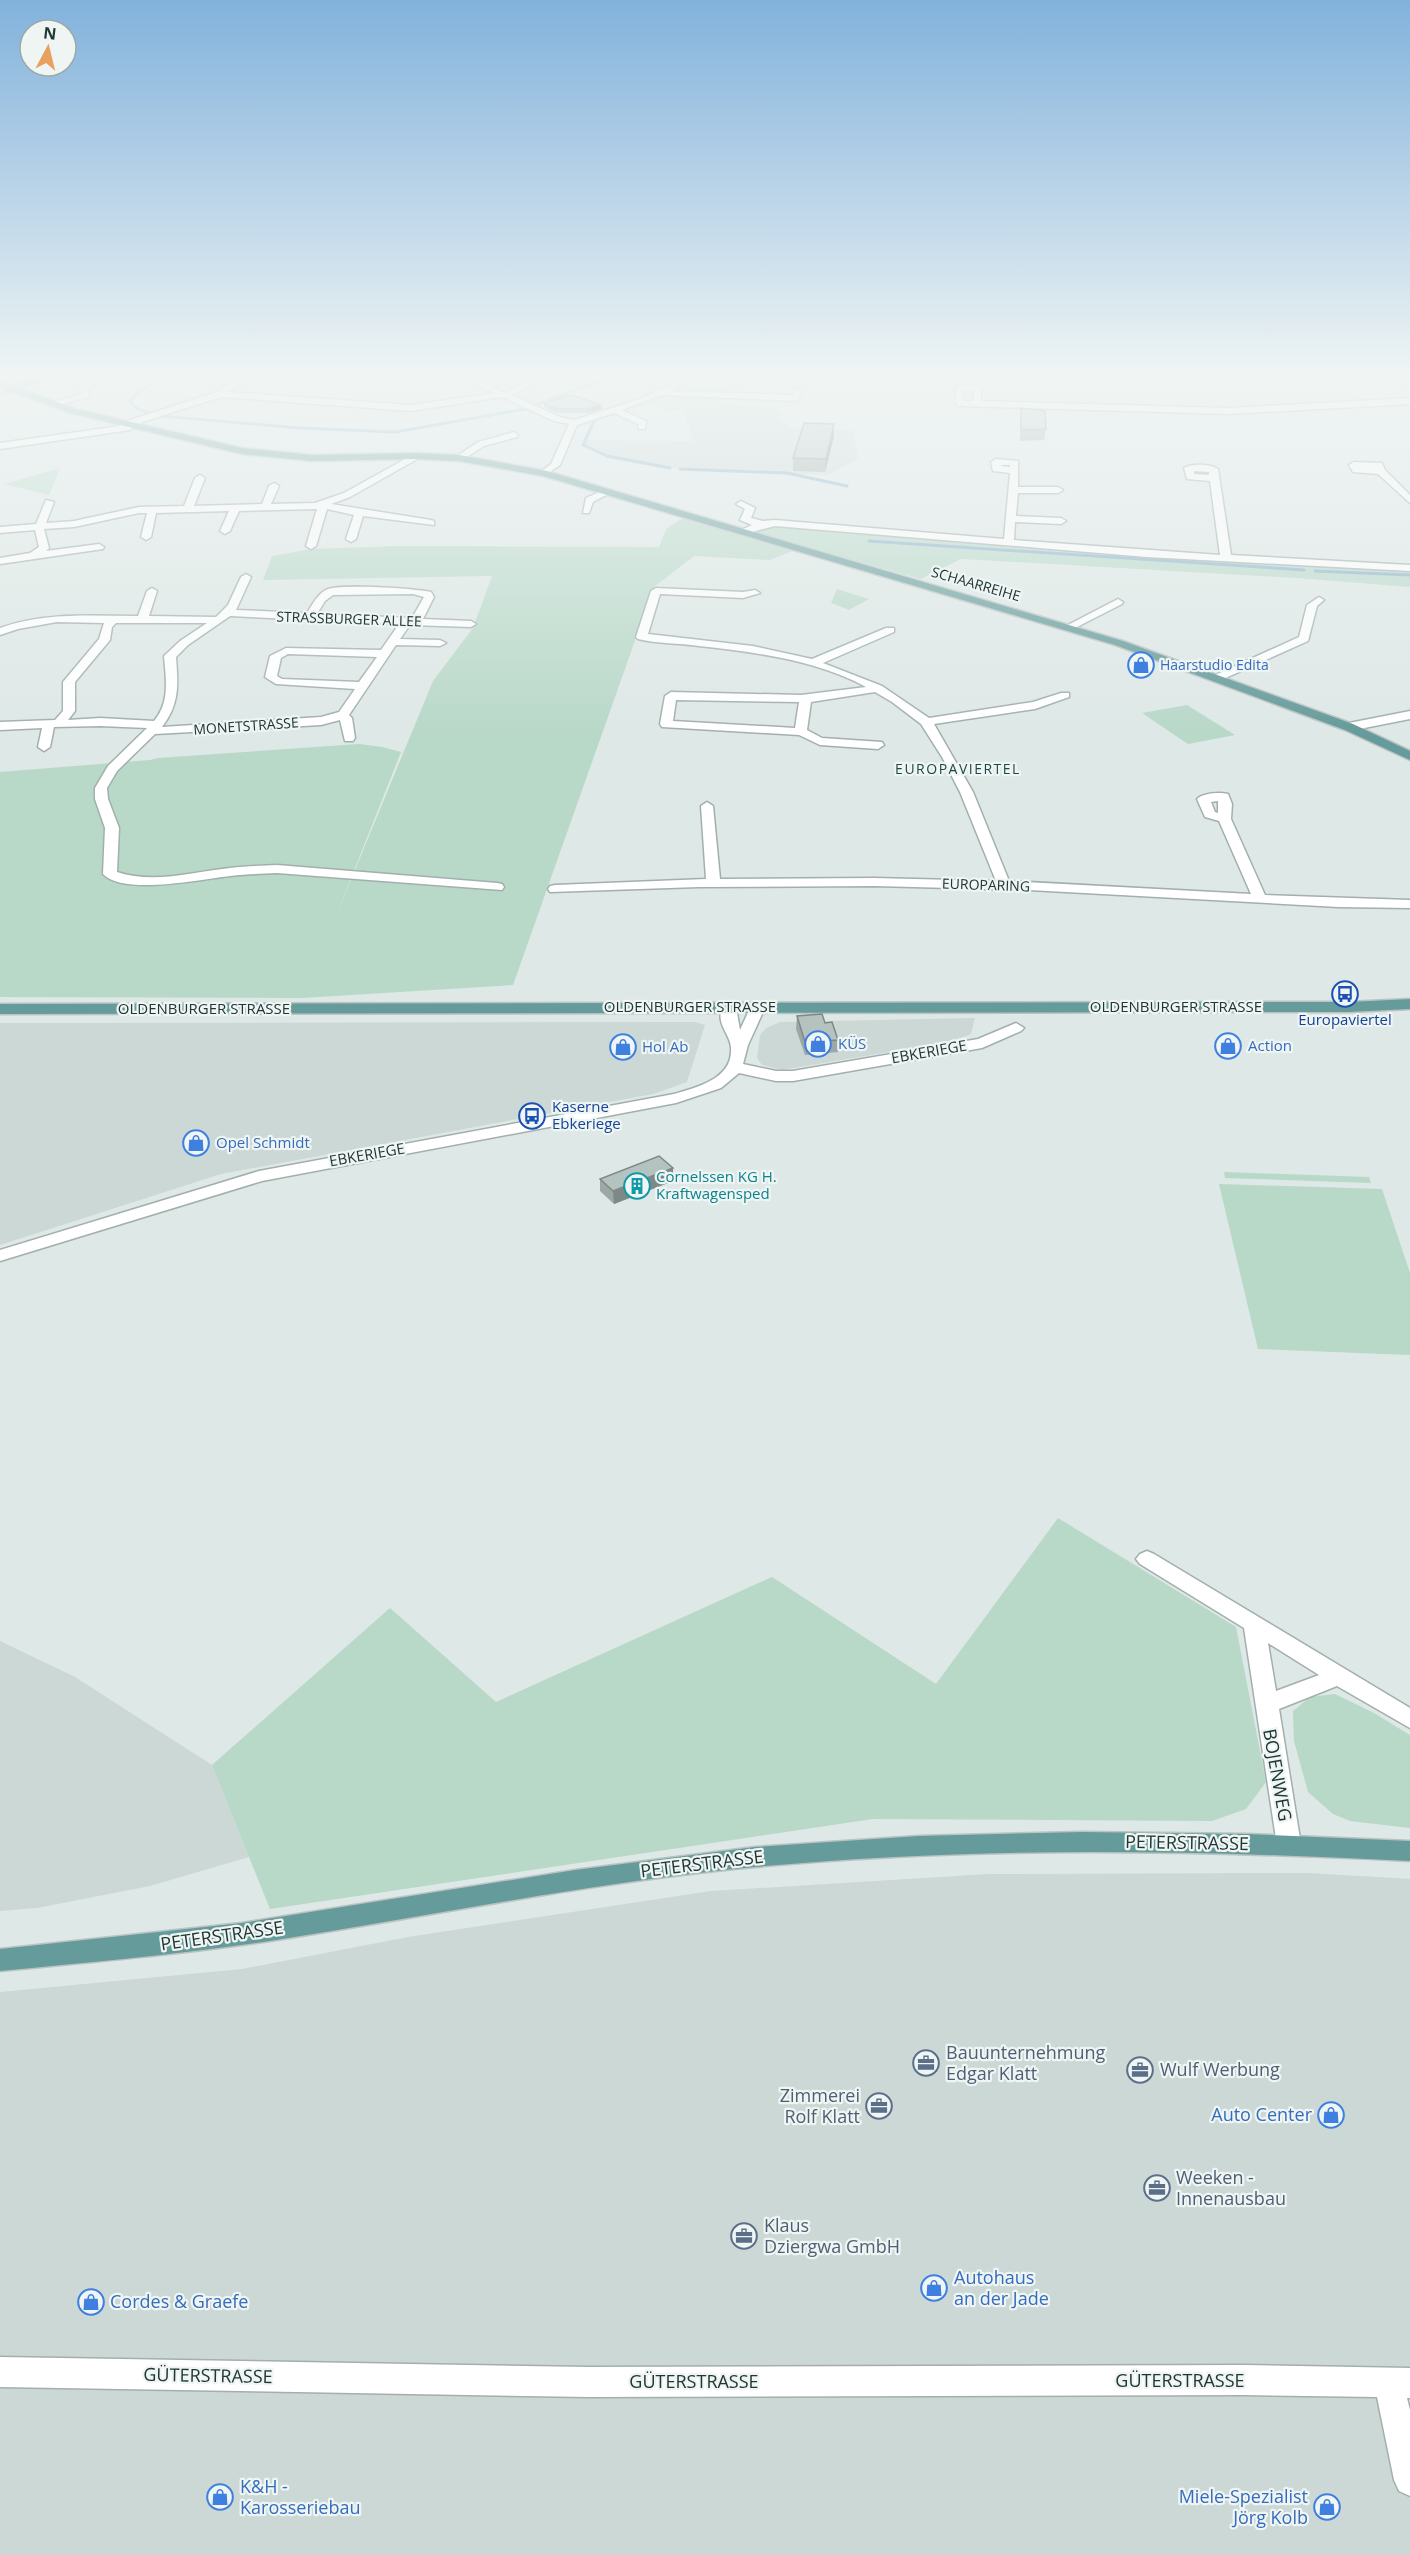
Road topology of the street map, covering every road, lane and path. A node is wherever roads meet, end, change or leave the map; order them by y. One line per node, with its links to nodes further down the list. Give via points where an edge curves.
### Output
1 (193, 497): 13 (street)
2 (269, 497): 12 (street)
3 (342, 497): 10 (street)
4 (595, 497): 15 (street, via 589,500)
5 (625, 497): 24 (main road, SCHAARREIHE)
6 (1012, 497): 17 (street)
7 (1217, 497): 31 (street)
8 (49, 501): 21 (street)
9 (741, 504): 20 (street, via 750,508 745,520)
10 (323, 505): 12 (street); 16 (street); 28 (street)
11 (235, 508): 12 (street); 13 (street); 23 (street)
12 (265, 508)
13 (188, 509): 14 (street)
14 (152, 510): 21 (street); 25 (street)
15 (586, 511)
16 (359, 513): 19 (street); 26 (street)
17 (1010, 519): 18 (street); 27 (street)
18 (1061, 521)
19 (431, 523)
20 (763, 524): 24 (street); 27 (street)
21 (39, 528): 22 (street); 30 (street, via 44,548)
22 (0, 530)
23 (225, 531)
24 (744, 531): 47 (main road, SCHAARREIHE)
25 (146, 537)
26 (351, 539)
27 (1009, 543): 31 (street)
28 (311, 546)
29 (99, 547): 30 (street)
30 (33, 556): 32 (street)
31 (1226, 559): 33 (street)
32 (0, 561)
33 (1410, 568)
34 (246, 577): 40 (street, via 236,603)
35 (152, 591): 44 (street)
36 (755, 593): 53 (street, via 656,591 642,637 735,645)
37 (1319, 600): 54 (street, via 1312,604 1304,639)
38 (1118, 602): 47 (street)
39 (48, 609): 42 (street)
40 (223, 616): 41 (street, STRASSBURGER ALLEE); 44 (street, STRASSBURGER ALLEE); 65 (street, via 180,644 170,656 172,695 168,710)
41 (310, 617): 45 (street, STRASSBURGER ALLEE); 45 (street, via 330,592 427,594 429,597)
42 (57, 619): 43 (street, STRASSBURGER ALLEE, via 98,614); 49 (street, STRASSBURGER ALLEE)
43 (113, 619): 44 (street, STRASSBURGER ALLEE); 62 (street, via 104,640 69,682 69,711)
44 (142, 620)
45 (411, 621): 46 (street, STRASSBURGER ALLEE); 50 (street)
46 (471, 624)
47 (1069, 627): 54 (main road, SCHAARREIHE)
48 (890, 630): 53 (street)
49 (0, 632)
50 (394, 642): 51 (street); 52 (street)
51 (440, 644)
52 (386, 654): 55 (street); 55 (street, via 286,651 276,656 272,677 280,682)
53 (813, 663): 56 (street)
54 (1216, 678): 64 (main road, SCHAARREIHE)
55 (363, 686): 59 (street)
56 (878, 688): 58 (street); 61 (street)
57 (1065, 695): 61 (street, via 1035,705)
58 (805, 699): 66 (street); 66 (street, via 671,696 665,728)
59 (341, 716): 65 (street, MONETSTRASSE, via 321,721); 67 (street, via 346,718)
60 (1409, 716): 64 (street)
61 (926, 722): 75 (street, via 952,761)
62 (54, 723): 63 (street, MONETSTRASSE); 65 (street, MONETSTRASSE, via 100,722); 70 (street)
63 (2, 726): 68 (street)
64 (1349, 727): 71 (main road, SCHAARREIHE)
65 (152, 728): 76 (street, via 101,786 101,800 112,828 110,874 119,879 163,880 277,869)
66 (801, 732): 69 (street, via 820,741)
67 (349, 738)
68 (0, 739)
69 (878, 745)
70 (44, 747)
71 (1410, 756)
72 (707, 806): 74 (street)
73 (1224, 819): 78 (street)
74 (713, 883): 75 (street, EUROPARING); 77 (street, EUROPARING)
75 (1004, 885): 78 (street, EUROPARING)
76 (497, 887)
77 (555, 889)
78 (1260, 898): 79 (street, EUROPARING)
79 (1338, 903): 80 (street, EUROPARING); 81 (street, EUROPARING)
80 (1410, 904)
81 (1410, 910)
82 (1410, 1006): 84 (main road, OLDENBURGER STRASSE)
83 (728, 1007): 84 (main road, OLDENBURGER STRASSE); 85 (main road, OLDENBURGER STRASSE); 87 (street)
84 (757, 1007): 87 (street, via 754,1021)
85 (0, 1009)
86 (1016, 1028): 88 (street, EBKERIEGE, via 982,1043 793,1076)
87 (739, 1047): 88 (street)
88 (734, 1067): 89 (street, EBKERIEGE, via 721,1081 676,1098 259,1176)
89 (0, 1256)
90 (1147, 1559): 91 (street)
91 (1254, 1624): 92 (street); 93 (street, BOJENWEG)
92 (1339, 1676): 93 (street); 94 (street)
93 (1265, 1705): 95 (street, BOJENWEG)
94 (1410, 1719)
95 (1289, 1845): 96 (main road, PETERSTRASSE); 97 (main road, PETERSTRASSE, via 1004,1843 754,1857 558,1882 274,1929)
96 (1410, 1851)
97 (0, 1960)
98 (0, 2372): 99 (street, GÜTERSTRASSE, via 588,2382)
99 (1399, 2383): 100 (street, GÜTERSTRASSE)
100 (1410, 2480)

